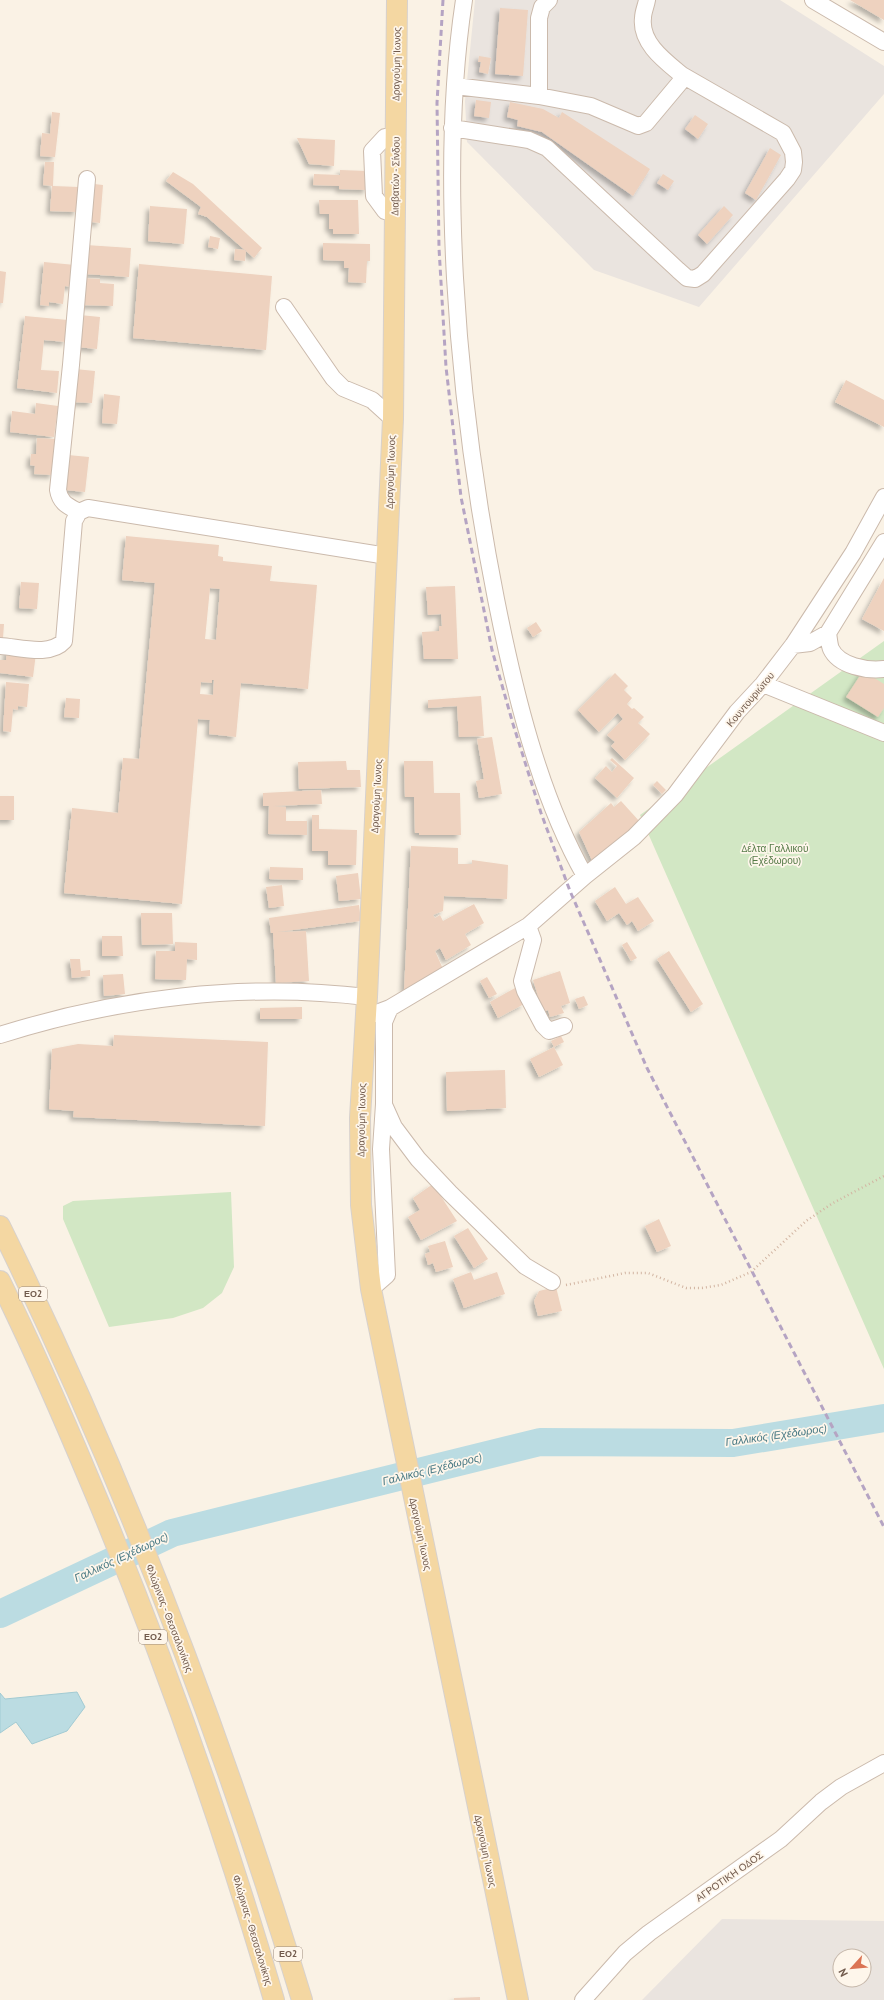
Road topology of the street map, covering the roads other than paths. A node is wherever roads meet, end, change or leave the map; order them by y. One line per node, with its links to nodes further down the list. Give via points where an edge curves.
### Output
1 (397, 0): 11 (main road, Δραγούμη Ίωνος)
2 (464, 0): 8 (street)
3 (549, 0): 9 (street, via 542,7 539,18)
4 (647, 0): 7 (street, via 643,19 650,45)
5 (813, 0): 6 (street)
6 (884, 42)
7 (682, 75): 9 (street, via 682,80 668,100 646,123 638,126 591,106); 10 (street, via 783,133 793,152 794,162 793,170 787,179 703,274 695,279 687,278 547,148 529,140)
8 (455, 86): 9 (street); 10 (street)
9 (540, 96)
10 (452, 128): 26 (street, via 453,231 458,331 467,425 490,568 506,649 525,722 569,848)
11 (390, 132): 13 (main road, Διαβατών - Σίνδου)
12 (87, 179): 17 (street, via 58,490 59,498)
13 (389, 218): 15 (main road, Δραγούμη Ίωνος)
14 (284, 307): 15 (street, via 333,378 343,388 372,400)
15 (392, 419): 19 (main road, Δραγούμη Ίωνος)
16 (884, 497): 21 (street, Κουντουριώτου, via 853,553)
17 (79, 512): 19 (street, via 88,508); 22 (street, via 74,521 64,641 59,647 50,650)
18 (884, 542): 20 (street)
19 (387, 556): 28 (main road, Δραγούμη Ίωνος)
20 (828, 633): 21 (street, via 810,643); 23 (street, via 831,650 844,663)
21 (793, 645): 24 (street, Κουντουριώτου)
22 (0, 646)
23 (884, 670)
24 (763, 684): 25 (street); 26 (street, Κουντουριώτου, via 737,712 675,795 634,837)
25 (884, 734)
26 (585, 876): 27 (street, Κουντουριώτου)
27 (528, 926): 29 (street, Κουντουριώτου); 31 (street, via 533,940 522,982 525,991 543,1025 549,1031)
28 (367, 997): 30 (main road, Δραγούμη Ίωνος); 32 (street, via 337,993 286,992 145,1000 37,1023)
29 (390, 1008): 30 (street, Κουντουριώτου); 33 (street, via 384,1022)
30 (366, 1017): 37 (main road, Δραγούμη Ίωνος, via 360,1152 361,1205)
31 (564, 1026)
32 (0, 1035)
33 (384, 1104): 36 (street, via 394,1128 444,1187 525,1266); 37 (street, via 381,1149 387,1276)
34 (0, 1226): 40 (main road, Φλώρινας - Θεσσαλονίκης / ΕΟ2, via 65,1363 161,1594 220,1750 274,1908)
35 (0, 1281): 39 (main road, Φλώρινας - Θεσσαλονίκης / ΕΟ2, via 108,1523 169,1678 250,1915)
36 (552, 1282)
37 (371, 1289): 41 (main road, Δραγούμη Ίωνος)
38 (884, 1763): 42 (street, ΑΓΡΟΤΙΚΗ ΟΔΟΣ, via 841,1787 781,1839 649,1933 625,1953)
39 (274, 2000)
40 (302, 2000)
41 (518, 2000)
42 (583, 2000)

